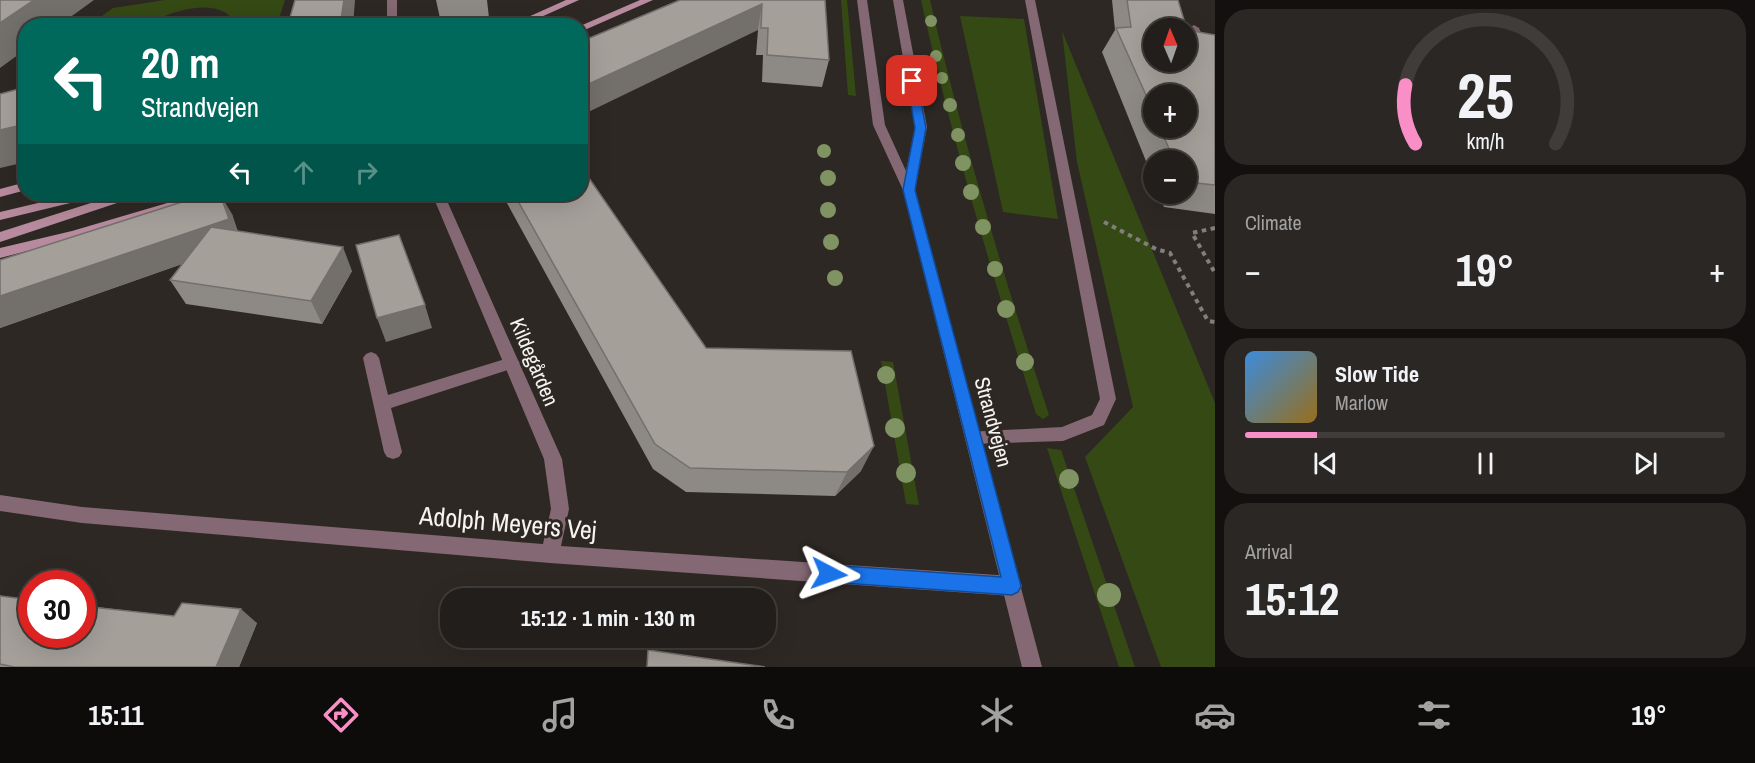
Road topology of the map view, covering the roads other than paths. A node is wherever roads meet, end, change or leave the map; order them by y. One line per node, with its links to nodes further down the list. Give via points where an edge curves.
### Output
1 (392, 0): 7 (street)
2 (574, 0): 8 (main road)
3 (648, 0): 9 (main road)
4 (862, 0): 13 (street, Strandvejen, via 879,125)
5 (898, 0): 13 (street, Strandvejen, via 921,128)
6 (1030, 0): 25 (street, via 1108,399 1098,420 1063,434)
7 (392, 18)
8 (531, 18)
9 (588, 26)
10 (1197, 35): 11 (street, via 1200,42)
11 (1215, 51)
12 (18, 188): 14 (main road)
13 (909, 190): 25 (street, Strandvejen)
14 (0, 193)
15 (62, 201): 19 (main road)
16 (110, 201): 20 (main road)
17 (187, 201): 21 (main road)
18 (441, 201): 23 (street, Kildegården)
19 (0, 216)
20 (0, 237)
21 (0, 253)
22 (371, 358): 24 (street)
23 (512, 363): 24 (street); 28 (street, Kildegården, via 553,459 560,509)
24 (382, 404): 26 (street)
25 (975, 437): 29 (street, Strandvejen)
26 (393, 452)
27 (0, 503): 28 (street, Adolph Meyers Vej, via 82,515)
28 (550, 554): 29 (street, Adolph Meyers Vej)
29 (1012, 586): 30 (street, Strandvejen)
30 (1032, 667)

